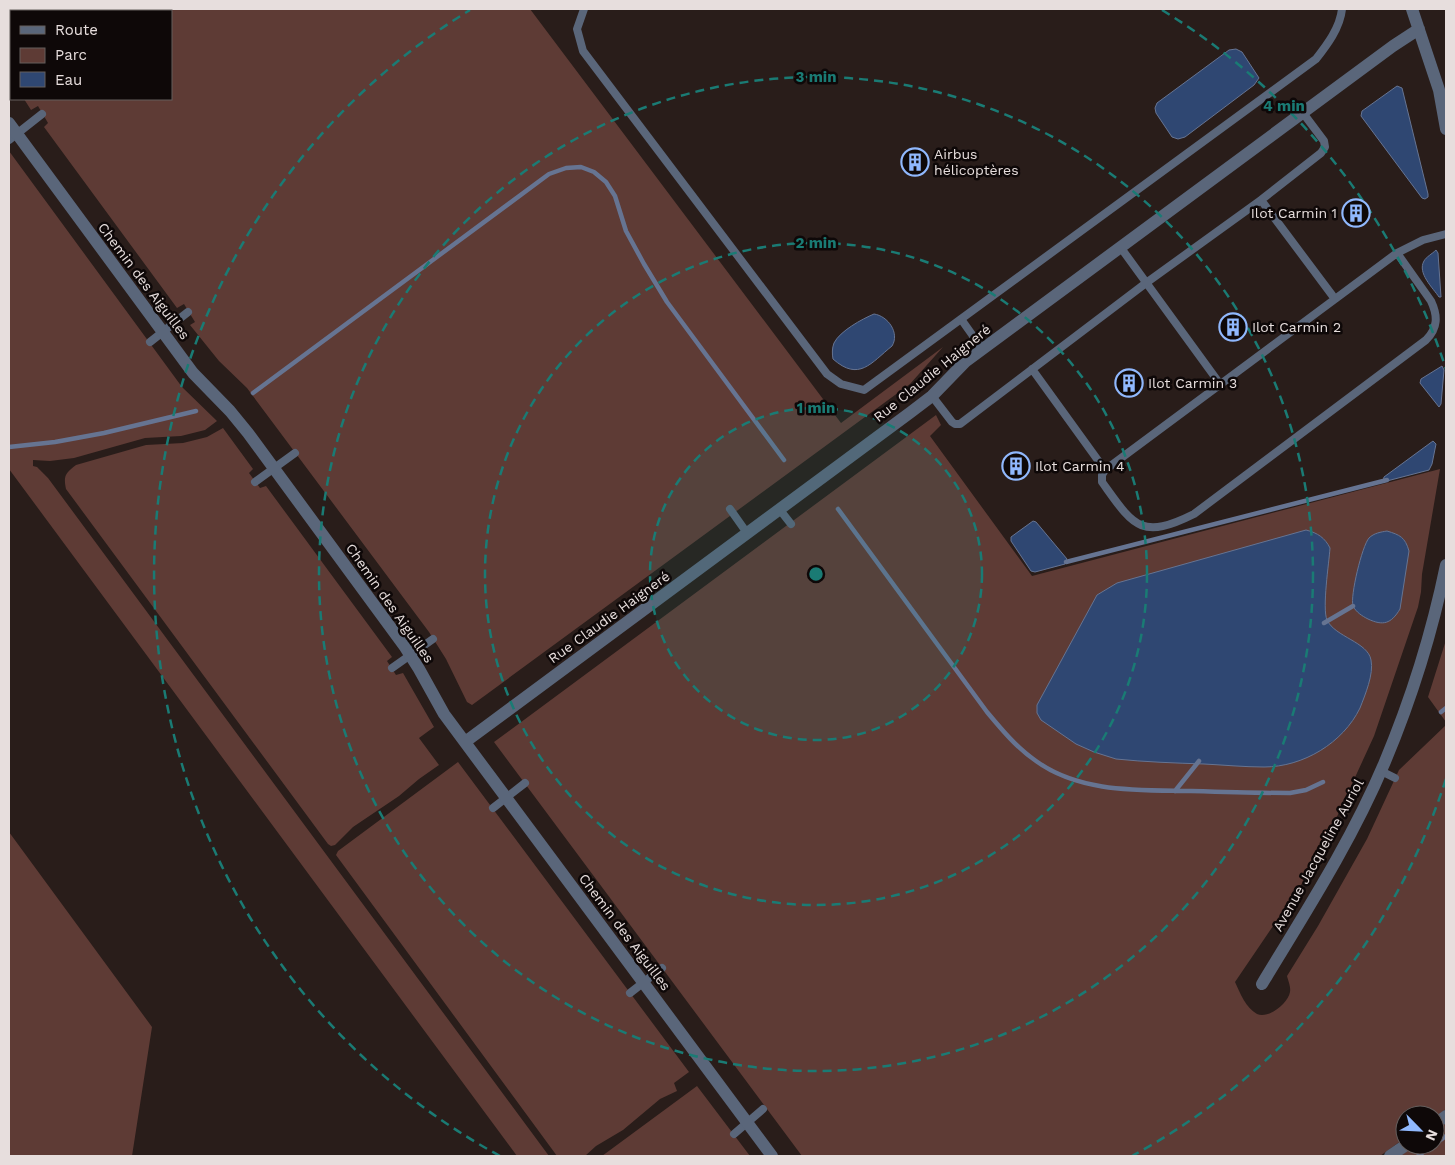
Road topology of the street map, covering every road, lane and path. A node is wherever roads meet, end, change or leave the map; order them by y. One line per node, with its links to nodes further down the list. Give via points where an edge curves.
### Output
1 (584, 9): 17 (lane, via 576,29 583,51 827,374 841,384 864,390)
2 (1342, 9): 17 (lane, via 1332,38 1316,60)
3 (1412, 9): 4 (street)
4 (1419, 29): 5 (street); 6 (street, Rue Claudie Haigneré)
5 (1442, 89): 8 (street)
6 (1303, 113): 10 (lane, via 1324,141 1324,148); 12 (street, Rue Claudie Haigneré)
7 (42, 114): 9 (lane)
8 (1446, 129)
9 (11, 132): 18 (street, Chemin des Aiguilles)
10 (1261, 200): 14 (lane); 15 (lane)
11 (1446, 234): 13 (lane, via 1423,240)
12 (1121, 248): 14 (lane); 20 (street, Rue Claudie Haigneré)
13 (1397, 253): 15 (lane); 26 (lane, via 1431,301 1436,318 1431,335 1215,499 1176,523 1147,528 1130,519 1102,482)
14 (1146, 283): 21 (lane); 22 (lane)
15 (1335, 299): 22 (lane)
16 (188, 312): 18 (lane)
17 (961, 319): 20 (lane)
18 (163, 332): 19 (lane); 25 (street, Chemin des Aiguilles)
19 (150, 342)
20 (982, 350): 23 (street, Rue Claudie Haigneré, via 965,362)
21 (1032, 369): 23 (lane, via 960,424 952,422); 26 (lane)
22 (1220, 384): 26 (lane)
23 (932, 396): 29 (street, Rue Claudie Haigneré)
24 (295, 453): 25 (lane)
25 (274, 468): 27 (lane); 34 (street, Chemin des Aiguilles)
26 (1105, 470)
27 (255, 482)
28 (730, 509): 31 (lane)
29 (780, 510): 30 (lane); 31 (street, Rue Claudie Haigneré)
30 (790, 524)
31 (747, 534): 36 (street, Rue Claudie Haigneré)
32 (1446, 565): 37 (street, Avenue Jacqueline Auriol, via 1419,669)
33 (433, 639): 34 (lane)
34 (411, 655): 35 (lane); 36 (street, Chemin des Aiguilles, via 444,714)
35 (392, 668)
36 (465, 742): 40 (street, Chemin des Aiguilles)
37 (1381, 771): 38 (lane); 44 (street, Avenue Jacqueline Auriol, via 1328,874)
38 (1395, 778)
39 (525, 783): 40 (lane)
40 (506, 798): 41 (lane); 43 (street, Chemin des Aiguilles)
41 (493, 808)
42 (662, 968): 43 (lane)
43 (643, 983): 45 (lane); 47 (street, Chemin des Aiguilles)
44 (1262, 984)
45 (630, 993)
46 (763, 1109): 47 (lane)
47 (747, 1123): 48 (lane); 49 (street, Chemin des Aiguilles)
48 (734, 1134)
49 (772, 1156)

